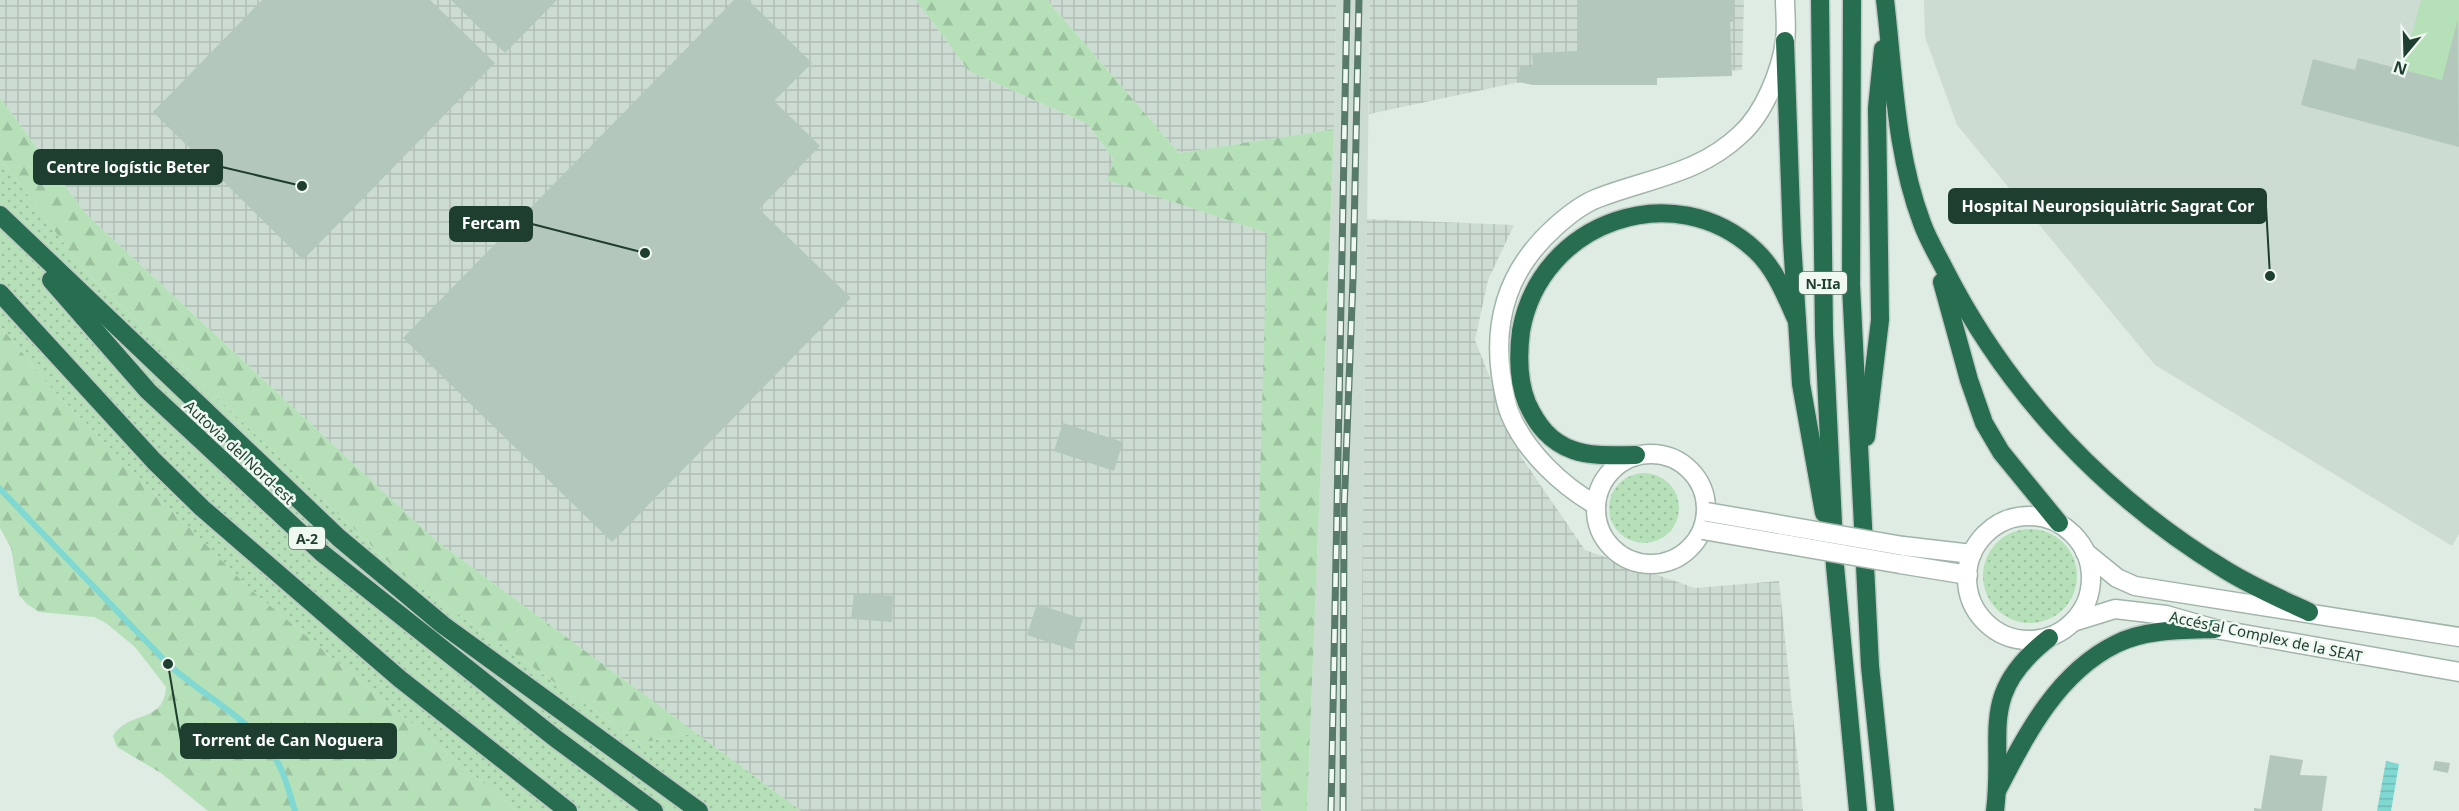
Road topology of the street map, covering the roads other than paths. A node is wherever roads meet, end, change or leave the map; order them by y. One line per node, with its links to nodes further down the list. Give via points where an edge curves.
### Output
1 (1785, 0): 5 (street)
2 (1820, 0): 19 (highway, N-IIa, via 1824,334)
3 (1852, 0): 12 (highway, N-IIa, via 1851,285)
4 (1886, 3): 8 (highway, via 1906,166); 12 (highway, via 1877,108 1880,320)
5 (1785, 40): 10 (highway); 13 (street, via 1763,103 1743,132 1718,155 1680,173 1595,199 1563,220 1531,249 1513,281 1500,321 1498,356 1509,414 1550,470)
6 (0, 215): 30 (highway, via 339,538 443,625)
7 (0, 222): 29 (highway, Autovia del Nord-est / A-2, via 148,391 322,553 555,738)
8 (1931, 243): 15 (highway, via 1984,423 2001,452); 21 (highway, via 1999,362 2060,437 2196,551)
9 (0, 293): 28 (highway, via 202,508 400,679)
10 (1797, 321): 11 (highway, via 1780,282 1757,252 1735,234 1699,218 1676,213 1639,213 1596,230 1562,253 1538,283 1523,319 1519,370 1524,395 1535,420 1551,439 1574,450); 19 (highway, via 1801,384)
11 (1636, 455): 13 (street, via 1610,469 1602,481); 14 (street, via 1666,455 1692,471 1700,483)
12 (1860, 478): 32 (highway, N-IIa, via 1870,666)
13 (1596, 505): 14 (street, via 1605,539 1633,561 1657,564 1680,557 1697,540)
14 (1705, 521): 18 (street, bridge)
15 (2059, 523): 16 (street, Accés al Complex de la SEAT, via 2070,530); 17 (street, via 2034,515 2008,519 1986,533)
16 (2085, 552): 21 (street, Accés al Complex de la SEAT, via 2117,578 2135,586); 22 (street, Accés al Complex de la SEAT, via 2089,588)
17 (1972, 554): 18 (street); 20 (street)
18 (1902, 555): 20 (street)
19 (1835, 566): 31 (highway, N-IIa)
20 (1968, 575): 25 (street, via 1969,597 1985,625 2016,639)
21 (2309, 612): 24 (street, Accés al Complex de la SEAT)
22 (2073, 622): 23 (street, Accés al Complex de la SEAT, via 2115,609 2166,615); 25 (street, Accés al Complex de la SEAT)
23 (2215, 628): 26 (street, Accés al Complex de la SEAT); 27 (highway, via 2174,631 2116,643 2080,668 2057,690)
24 (2459, 637)
25 (2049, 639): 27 (highway, via 2021,662 2000,700)
26 (2459, 672)
27 (1997, 791): 33 (highway)
28 (568, 811)
29 (654, 811)
30 (699, 811)
31 (1858, 811)
32 (1885, 811)
33 (1995, 811)

